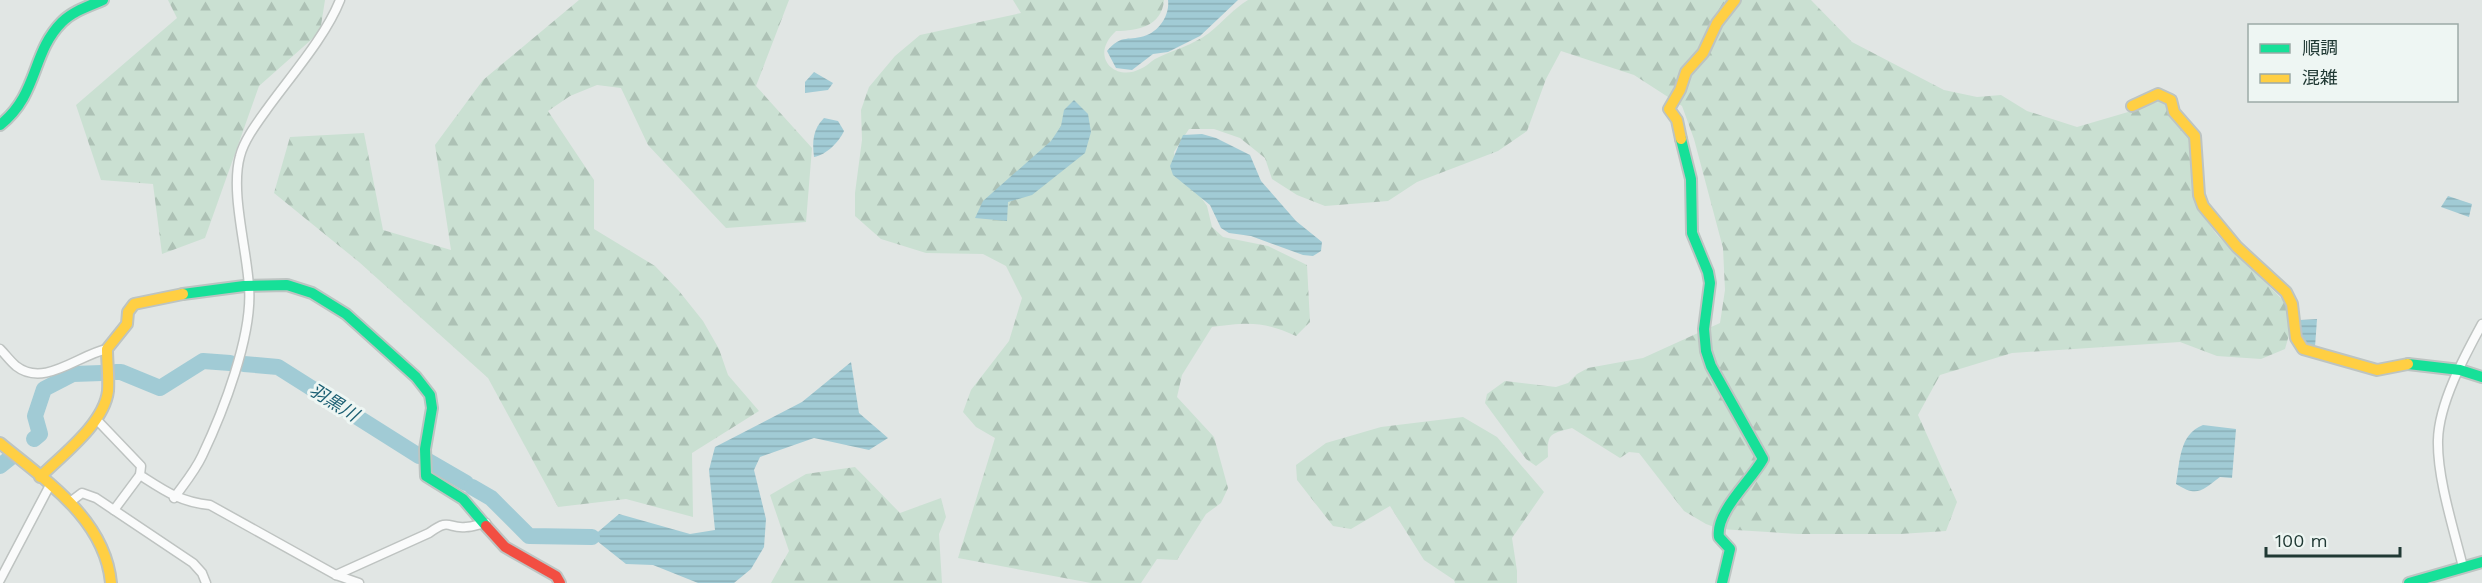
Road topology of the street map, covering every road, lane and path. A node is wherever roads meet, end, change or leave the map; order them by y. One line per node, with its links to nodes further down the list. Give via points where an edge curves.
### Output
1 (103, 0): 5 (street, via 81,9 56,29 24,99)
2 (340, 0): 6 (street, via 328,24 260,118 240,154 237,187)
3 (1735, 0): 29 (street, via 1717,22 1703,53 1686,72 1669,109 1681,131 1691,179 1692,233 1710,284 1704,329 1706,351 1763,459 1718,530 1719,538 1730,549)
4 (2132, 106): 10 (street, via 2158,94 2171,100 2174,112 2195,136 2203,206 2258,268 2288,295 2296,314 2295,339 2303,349 2377,370 2410,364)
5 (0, 125)
6 (249, 286): 9 (street, via 134,304 128,312 127,324); 17 (street, via 244,338 231,383 201,458); 20 (street, via 299,287 320,297 380,344 425,387 432,404 425,450 426,476 463,499)
7 (2482, 324): 10 (street)
8 (0, 349): 9 (street, via 17,367 45,375 92,352)
9 (107, 349): 12 (street, via 108,391)
10 (2460, 370): 11 (street); 22 (street, via 2443,411 2438,439)
11 (2482, 377)
12 (97, 420): 14 (street, via 141,466); 15 (street)
13 (0, 444): 15 (street)
14 (140, 475): 17 (street); 19 (street)
15 (40, 477): 16 (street)
16 (50, 485): 18 (street); 24 (street)
17 (174, 498): 23 (street, via 210,505)
18 (70, 502): 19 (street, via 82,493); 25 (street, via 103,544)
19 (114, 510): 26 (street, via 193,563)
20 (486, 523): 23 (street, via 463,528 449,523 439,525); 28 (street, via 505,547 556,576)
21 (2482, 562): 22 (street)
22 (2463, 567): 30 (street)
23 (336, 575): 27 (street)
24 (0, 580)
25 (111, 583)
26 (206, 583)
27 (359, 583)
28 (560, 583)
29 (1722, 583)
30 (2409, 583)

